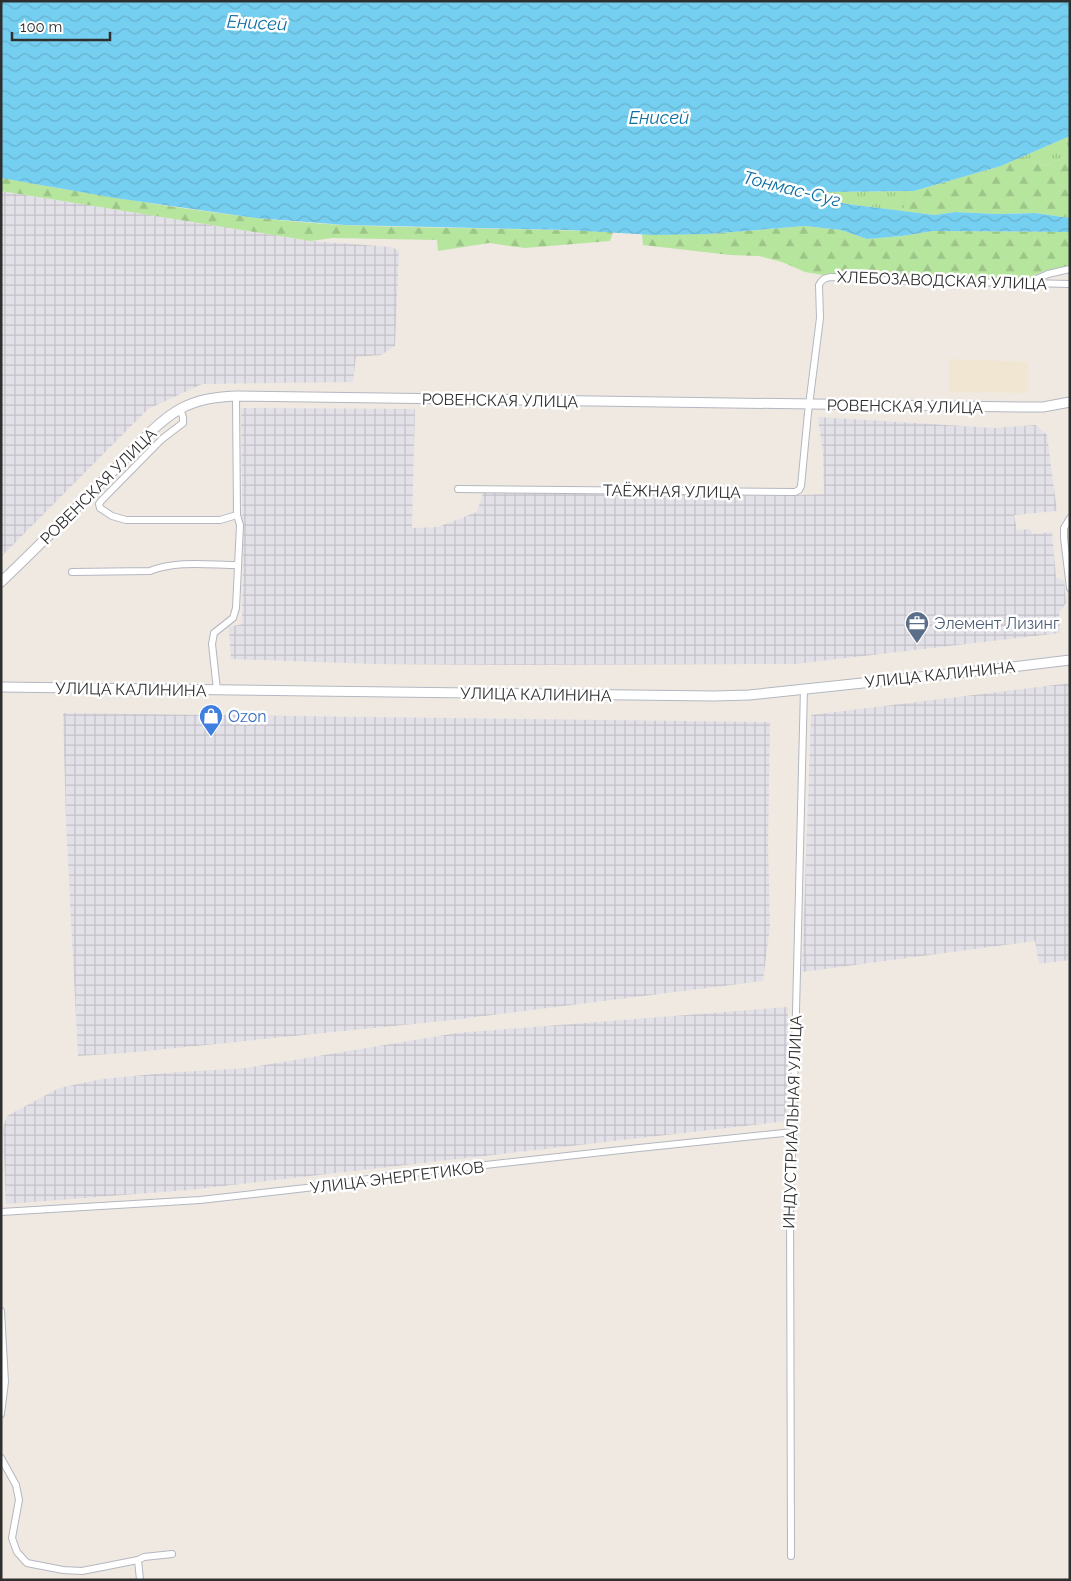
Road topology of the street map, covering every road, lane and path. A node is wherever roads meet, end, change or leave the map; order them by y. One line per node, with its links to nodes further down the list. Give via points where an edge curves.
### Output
1 (1070, 269): 2 (street)
2 (1026, 284): 3 (street, ХЛЕБОЗАВОДСКАЯ УЛИЦА); 6 (street, ХЛЕБОЗАВОДСКАЯ УЛИЦА, via 825,278 819,285 820,318)
3 (1070, 284)
4 (236, 396): 6 (main road, РОВЕНСКАЯ УЛИЦА); 7 (main road, РОВЕНСКАЯ УЛИЦА, via 199,401); 9 (street)
5 (1070, 402): 6 (main road, РОВЕНСКАЯ УЛИЦА, via 1021,408)
6 (810, 406): 8 (street, ТАЁЖНАЯ УЛИЦА, via 801,486 795,492)
7 (180, 409): 9 (street, via 183,423 166,435 99,506 112,516 126,520 220,520); 13 (main road, РОВЕНСКАЯ УЛИЦА, via 157,426)
8 (458, 489)
9 (238, 515): 11 (street)
10 (1070, 518): 14 (street, via 1064,528)
11 (238, 565): 12 (street, via 184,565 161,567 150,572); 18 (street, via 233,618 214,633 212,644)
12 (72, 572)
13 (1, 582)
14 (1070, 588)
15 (1070, 660): 17 (main road, УЛИЦА КАЛИНИНА)
16 (1, 687): 18 (main road, УЛИЦА КАЛИНИНА)
17 (804, 688): 18 (main road, УЛИЦА КАЛИНИНА, via 749,695 680,696); 19 (street, ИНДУСТРИАЛЬНАЯ УЛИЦА)
18 (217, 690)
19 (793, 1132): 20 (street, УЛИЦА ЭНЕРГЕТИКОВ, via 396,1175 200,1200); 25 (street, ИНДУСТРИАЛЬНАЯ УЛИЦА, via 789,1258)
20 (1, 1212)
21 (1, 1311): 22 (street, via 5,1382)
22 (1, 1414)
23 (1, 1458): 26 (street, via 16,1486 19,1500 12,1538 17,1552 27,1562 82,1571)
24 (172, 1554): 26 (street)
25 (791, 1556)
26 (138, 1560): 27 (street)
27 (140, 1580)

